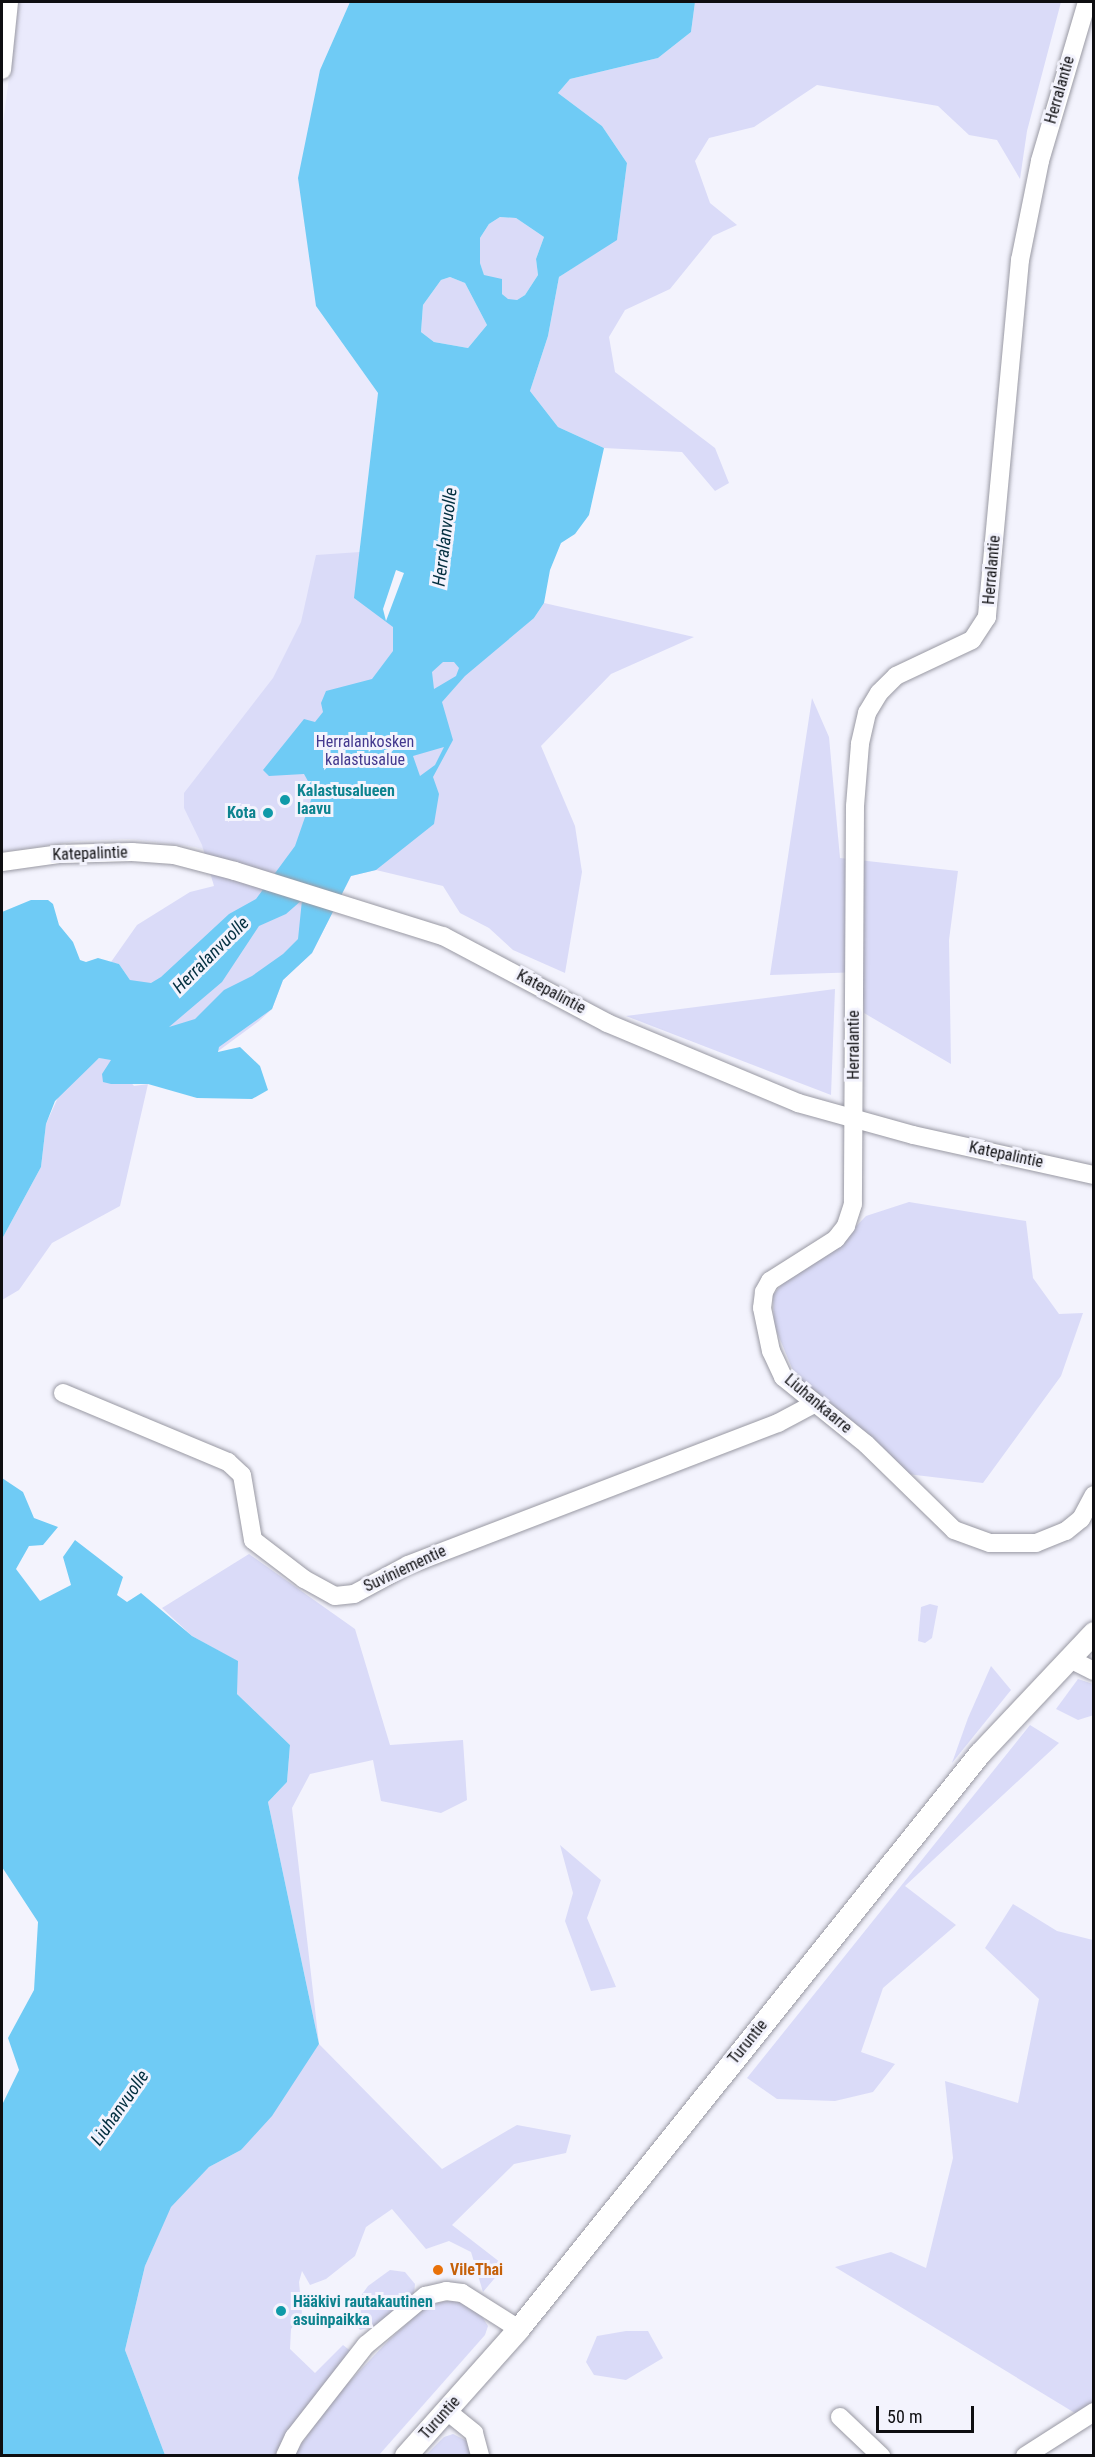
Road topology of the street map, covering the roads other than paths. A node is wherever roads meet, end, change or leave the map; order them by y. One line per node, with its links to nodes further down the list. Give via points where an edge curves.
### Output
1 (9, 2): 3 (street)
2 (1087, 2): 5 (street, Herralantie, via 1040,161 1020,260 987,617 972,640 896,676 867,713 855,806)
3 (2, 70)
4 (2, 862): 5 (street, Katepalintie, via 71,853 174,855 380,914 443,936 607,1023 736,1079)
5 (854, 1119): 6 (street, Katepalintie); 8 (street, Liuhankaarre, via 856,1177 846,1226 836,1239 782,1271 764,1292 764,1326 771,1351 783,1377)
6 (1094, 1174)
7 (63, 1393): 8 (street, Suviniementie, via 228,1462 242,1475 253,1540 304,1579 335,1596 354,1594 408,1565 778,1423)
8 (813, 1404): 9 (street, Liuhankaarre, via 874,1450 954,1530 975,1539 1006,1546 1048,1539 1081,1519)
9 (1094, 1495)
10 (1093, 1634): 11 (main road, Turuntie)
11 (1070, 1659): 12 (street); 13 (main road, Turuntie, via 980,1754)
12 (1094, 1671)
13 (519, 2329): 14 (main road, Turuntie); 17 (street, via 462,2292 446,2290 425,2296 366,2345 294,2437)
14 (447, 2411): 18 (main road, Turuntie); 19 (street, via 474,2433)
15 (1094, 2412): 21 (street)
16 (840, 2417): 20 (street)
17 (285, 2456)
18 (406, 2456)
19 (480, 2456)
20 (881, 2456)
21 (1025, 2456)

